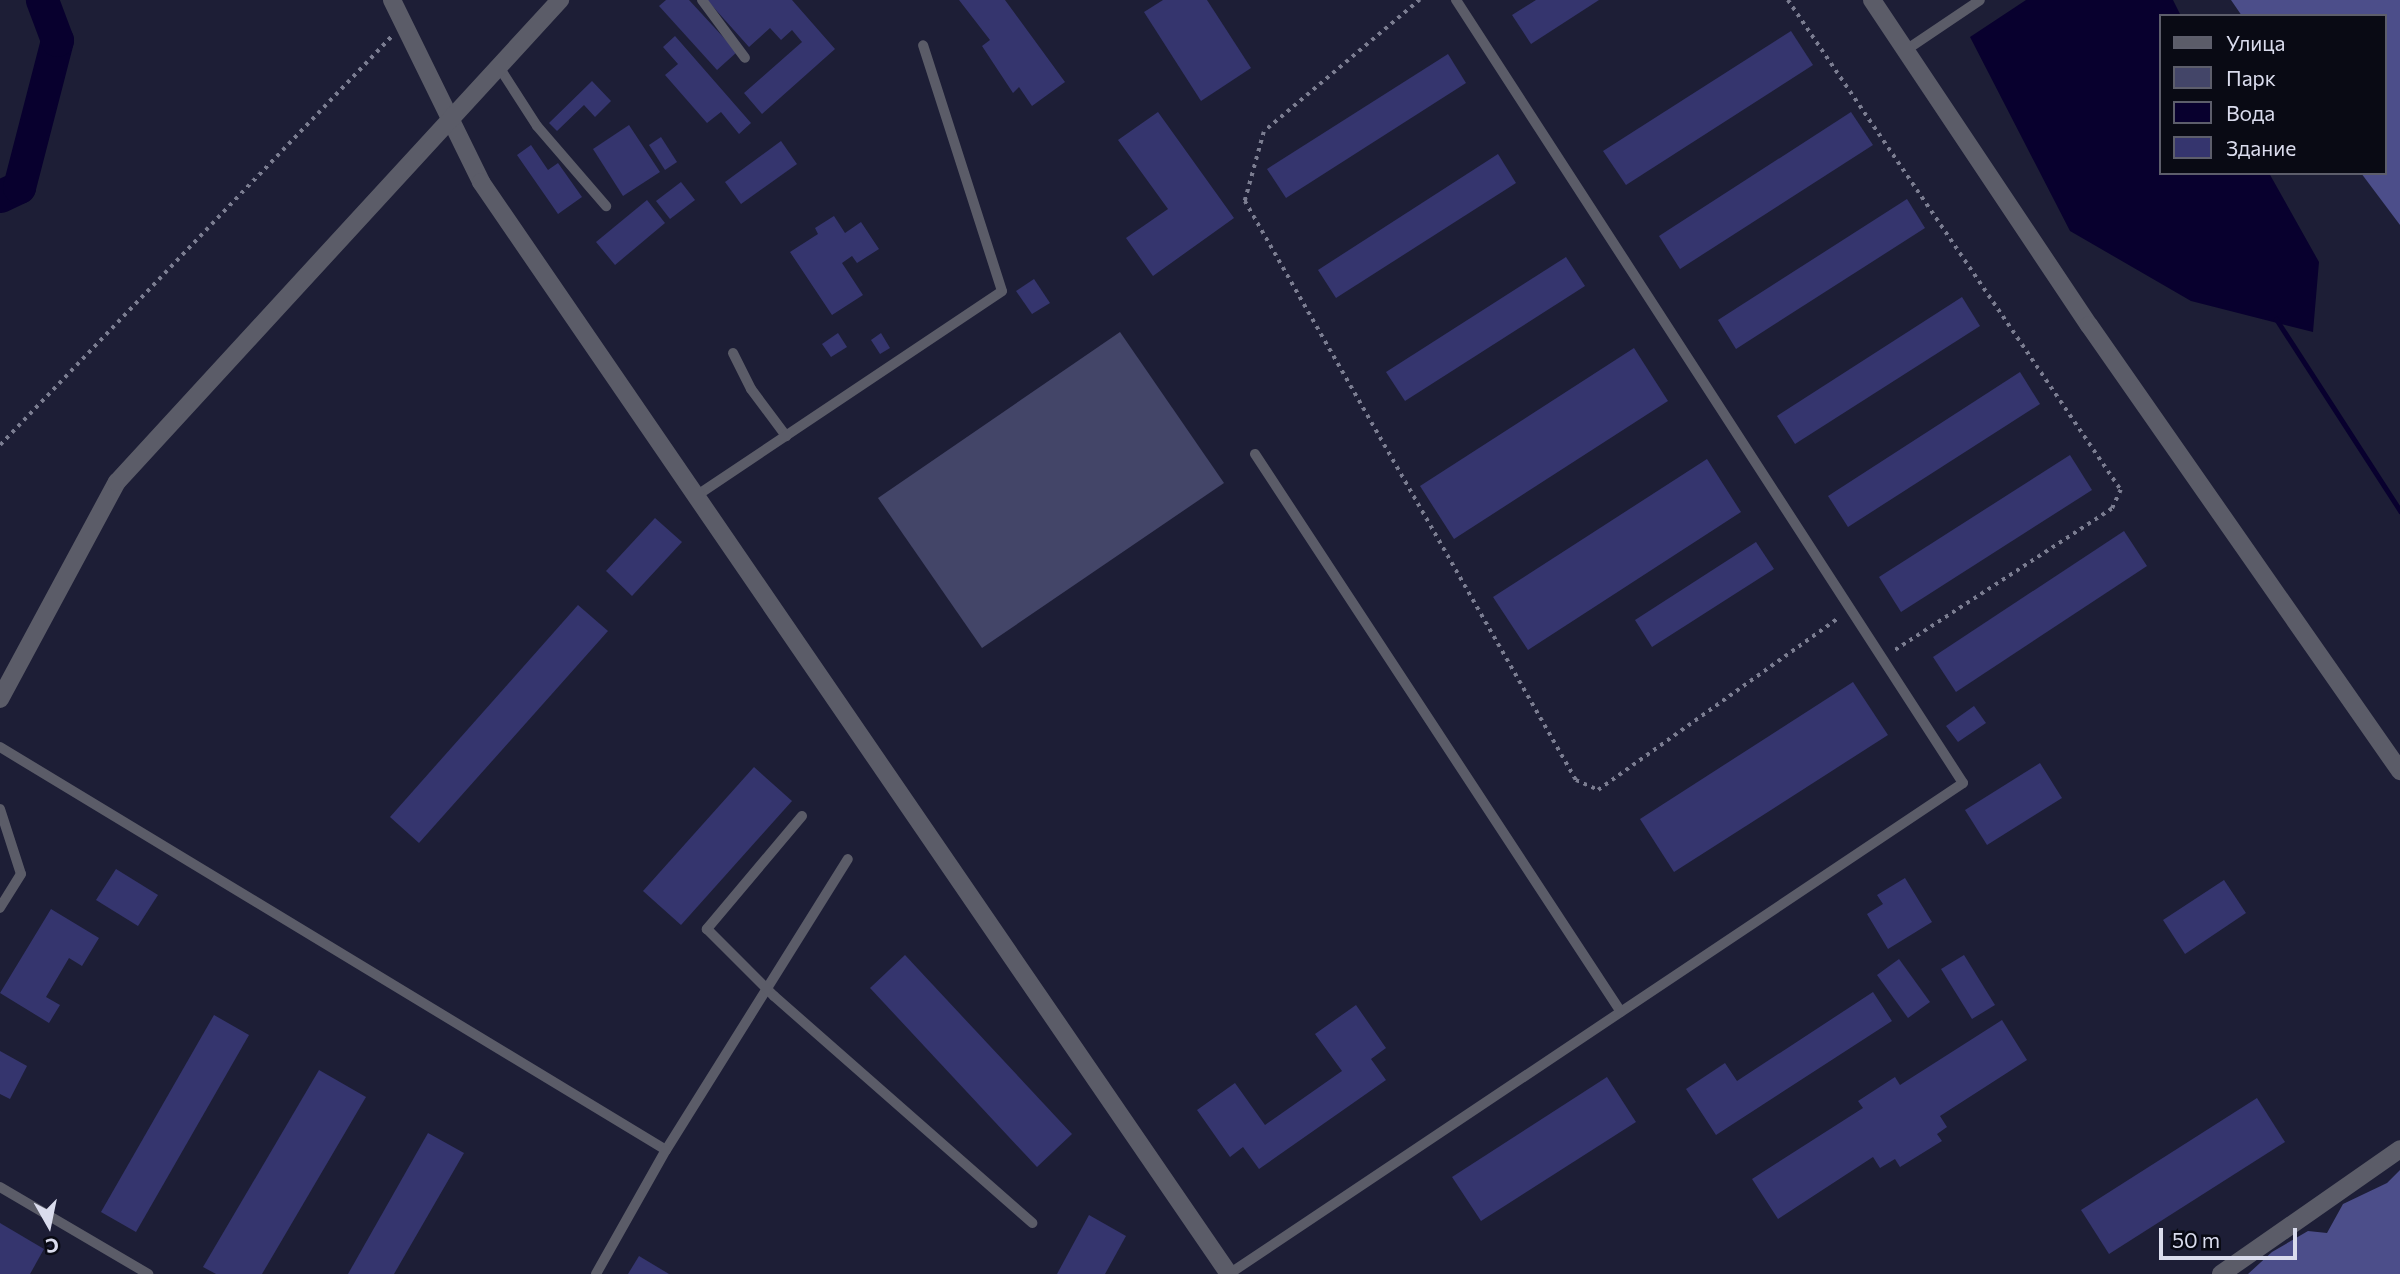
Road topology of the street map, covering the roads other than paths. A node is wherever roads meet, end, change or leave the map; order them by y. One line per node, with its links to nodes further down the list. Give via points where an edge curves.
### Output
1 (392, 0): 11 (street)
2 (560, 0): 10 (street)
3 (702, 0): 9 (lane)
4 (1456, 0): 25 (lane, via 1963,783)
5 (1872, 0): 8 (street)
6 (1980, 0): 8 (lane)
7 (923, 45): 14 (lane, via 1002,291)
8 (1906, 50): 19 (street, via 2089,326)
9 (745, 58)
10 (499, 67): 11 (street); 12 (lane, via 537,126)
11 (450, 121): 16 (street, via 481,182); 17 (street, via 117,482)
12 (606, 206)
13 (733, 353): 14 (lane, via 751,389)
14 (786, 436): 16 (lane)
15 (1255, 454): 25 (lane)
16 (696, 496): 32 (street)
17 (0, 699)
18 (0, 747): 27 (lane)
19 (2400, 771)
20 (0, 809): 23 (lane, via 21,874)
21 (802, 816): 24 (lane, via 707,929)
22 (848, 859): 24 (lane)
23 (0, 908)
24 (767, 989): 27 (lane); 29 (lane)
25 (1621, 1012): 32 (lane)
26 (2400, 1149): 33 (street)
27 (666, 1150): 31 (lane)
28 (0, 1187): 30 (lane)
29 (1032, 1223)
30 (148, 1274)
31 (596, 1274)
32 (1229, 1274)
33 (2221, 1274)

